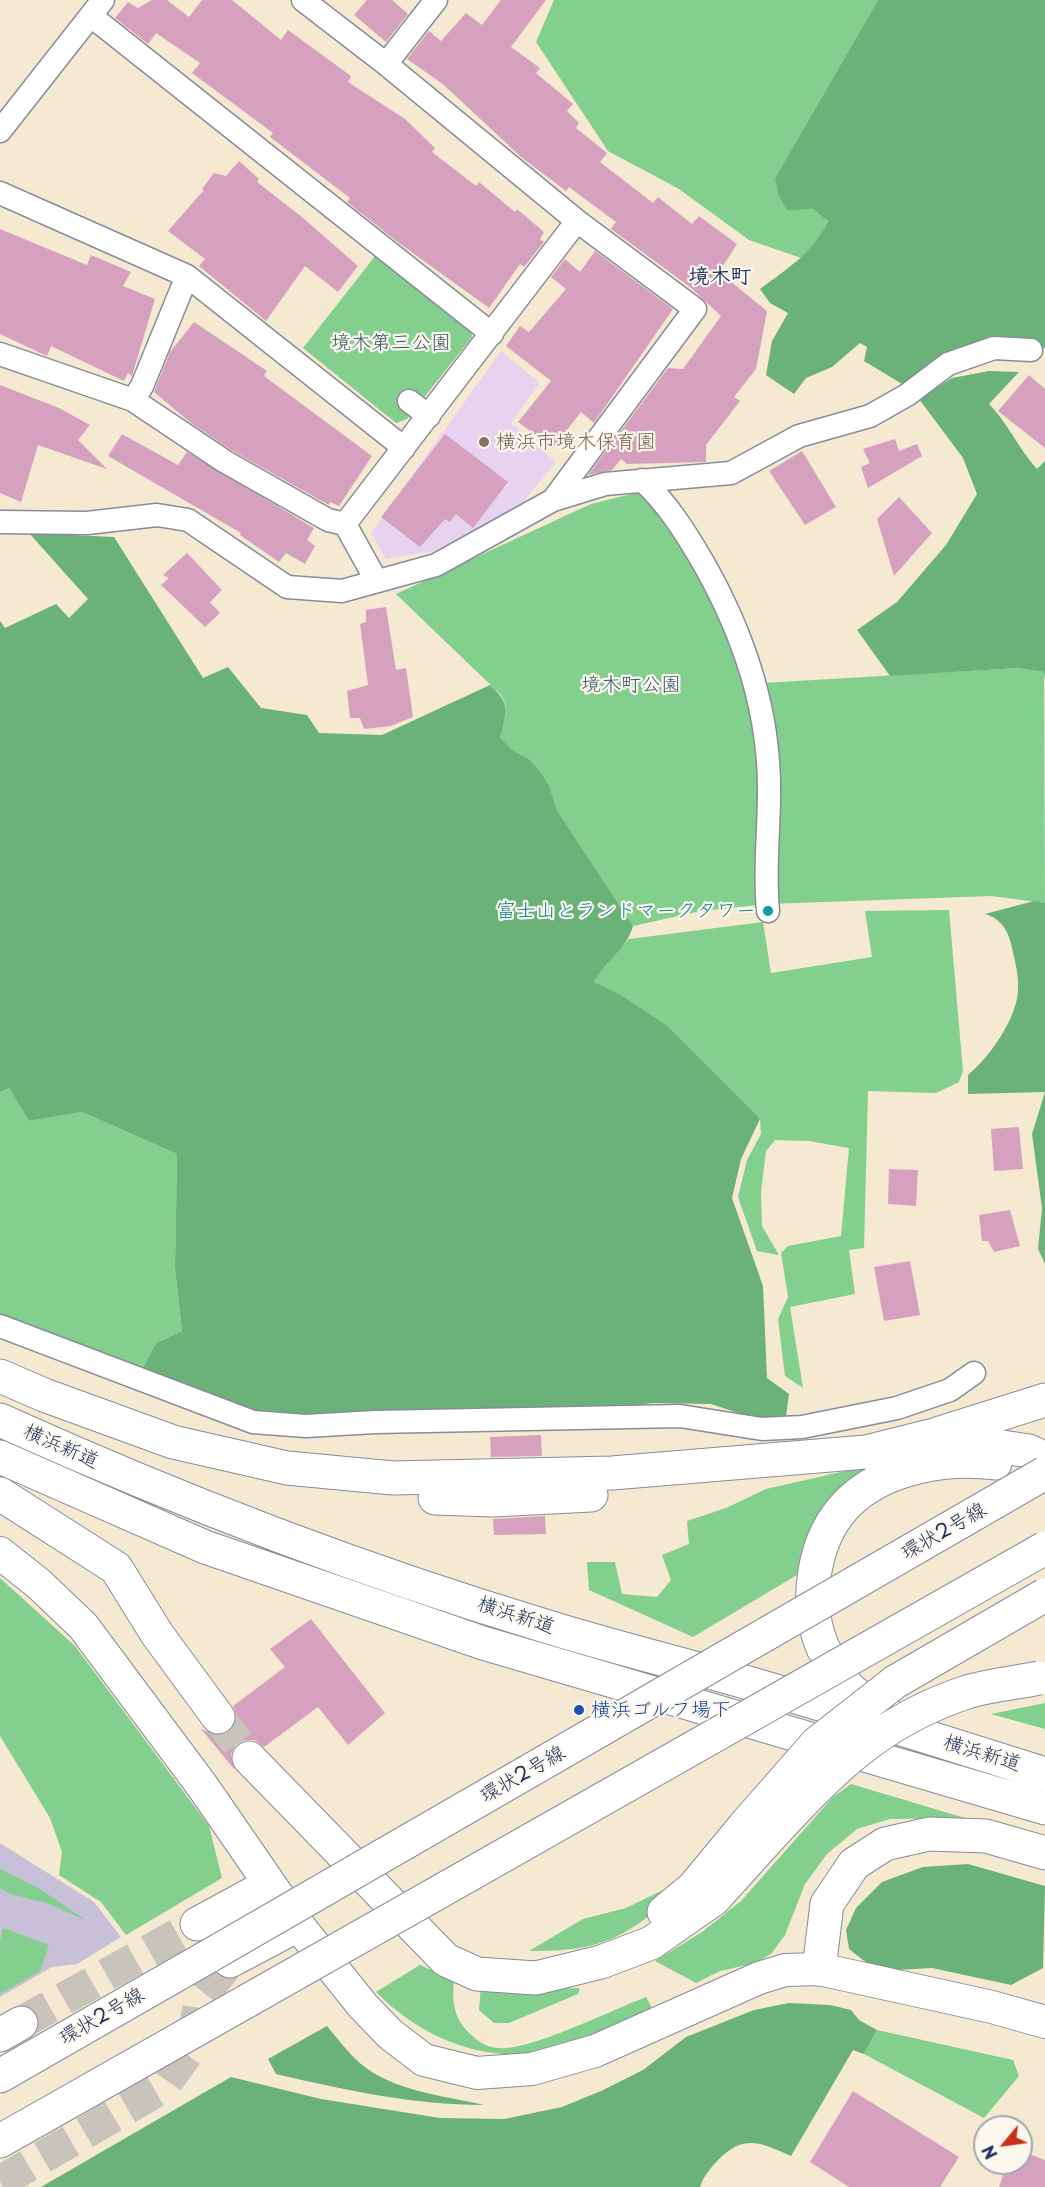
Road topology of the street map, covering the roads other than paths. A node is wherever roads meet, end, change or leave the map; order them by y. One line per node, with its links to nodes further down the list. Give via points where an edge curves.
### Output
1 (303, 0): 4 (street)
2 (436, 0): 4 (street)
3 (97, 8): 5 (street); 9 (street, via 384,256)
4 (386, 64): 7 (street)
5 (0, 131)
6 (0, 193): 8 (street)
7 (577, 221): 9 (street); 17 (street, via 695,309)
8 (187, 276): 12 (street); 15 (street)
9 (492, 334): 14 (street)
10 (1031, 350): 16 (street, via 994,348 948,364 908,395 870,416 799,436 731,473)
11 (0, 354): 12 (street)
12 (133, 400): 19 (street, via 224,461 328,520)
13 (409, 401): 14 (street)
14 (429, 416): 15 (street)
15 (404, 448): 19 (street)
16 (642, 480): 17 (street, via 605,484); 21 (street, via 683,528 734,621 755,677 769,792)
17 (553, 500): 20 (street, via 436,565)
18 (0, 522): 20 (street, via 87,523 157,515 188,520 287,587 342,591)
19 (345, 524): 20 (street)
20 (376, 580)
21 (768, 911)
22 (0, 1326): 23 (street, via 253,1422 306,1426 680,1416 762,1429 802,1427 897,1408 950,1390)
23 (974, 1372)
24 (0, 1376): 27 (main road, via 173,1442 287,1468 393,1478 612,1473 866,1452)
25 (1045, 1400): 27 (main road)
26 (0, 1420): 38 (main road, 横浜新道, via 270,1533 392,1576 544,1626)
27 (930, 1436): 29 (main road, via 1029,1451)
28 (0, 1457): 41 (main road, 横浜新道, via 205,1547 483,1643)
29 (1045, 1458)
30 (1045, 1473): 47 (main road, 環状2号線, bridge)
31 (1045, 1478): 38 (main road, via 1010,1464 973,1460 926,1465 882,1479 849,1502 831,1524 813,1581 823,1647 850,1689 885,1713)
32 (0, 1494): 37 (main road, via 116,1568 201,1656)
33 (1045, 1548): 51 (main road, bridge)
34 (0, 1553): 44 (street, via 82,1626 203,1787)
35 (1045, 1595): 42 (main road, bridge, via 895,1682 818,1743)
36 (1042, 1678): 42 (main road, bridge, via 968,1692 900,1720)
37 (227, 1710)
38 (937, 1740): 40 (main road, 横浜新道)
39 (258, 1751): 42 (main road, via 352,1863 446,1960 477,1974 536,1978 595,1954 652,1922)
40 (1045, 1774)
41 (1045, 1808)
42 (758, 1831)
43 (1045, 1853): 48 (main road, via 986,1836 929,1834 885,1844 854,1864 827,1904)
44 (269, 1885): 45 (main road); 46 (street)
45 (197, 1924)
46 (298, 1924): 47 (main road); 48 (street, via 390,2034 424,2060 477,2073 532,2069 595,2051 759,1977 785,1970)
47 (220, 1959): 50 (main road, 環状2号線)
48 (819, 1969): 49 (street)
49 (1045, 2022)
50 (0, 2076)
51 (0, 2141)

